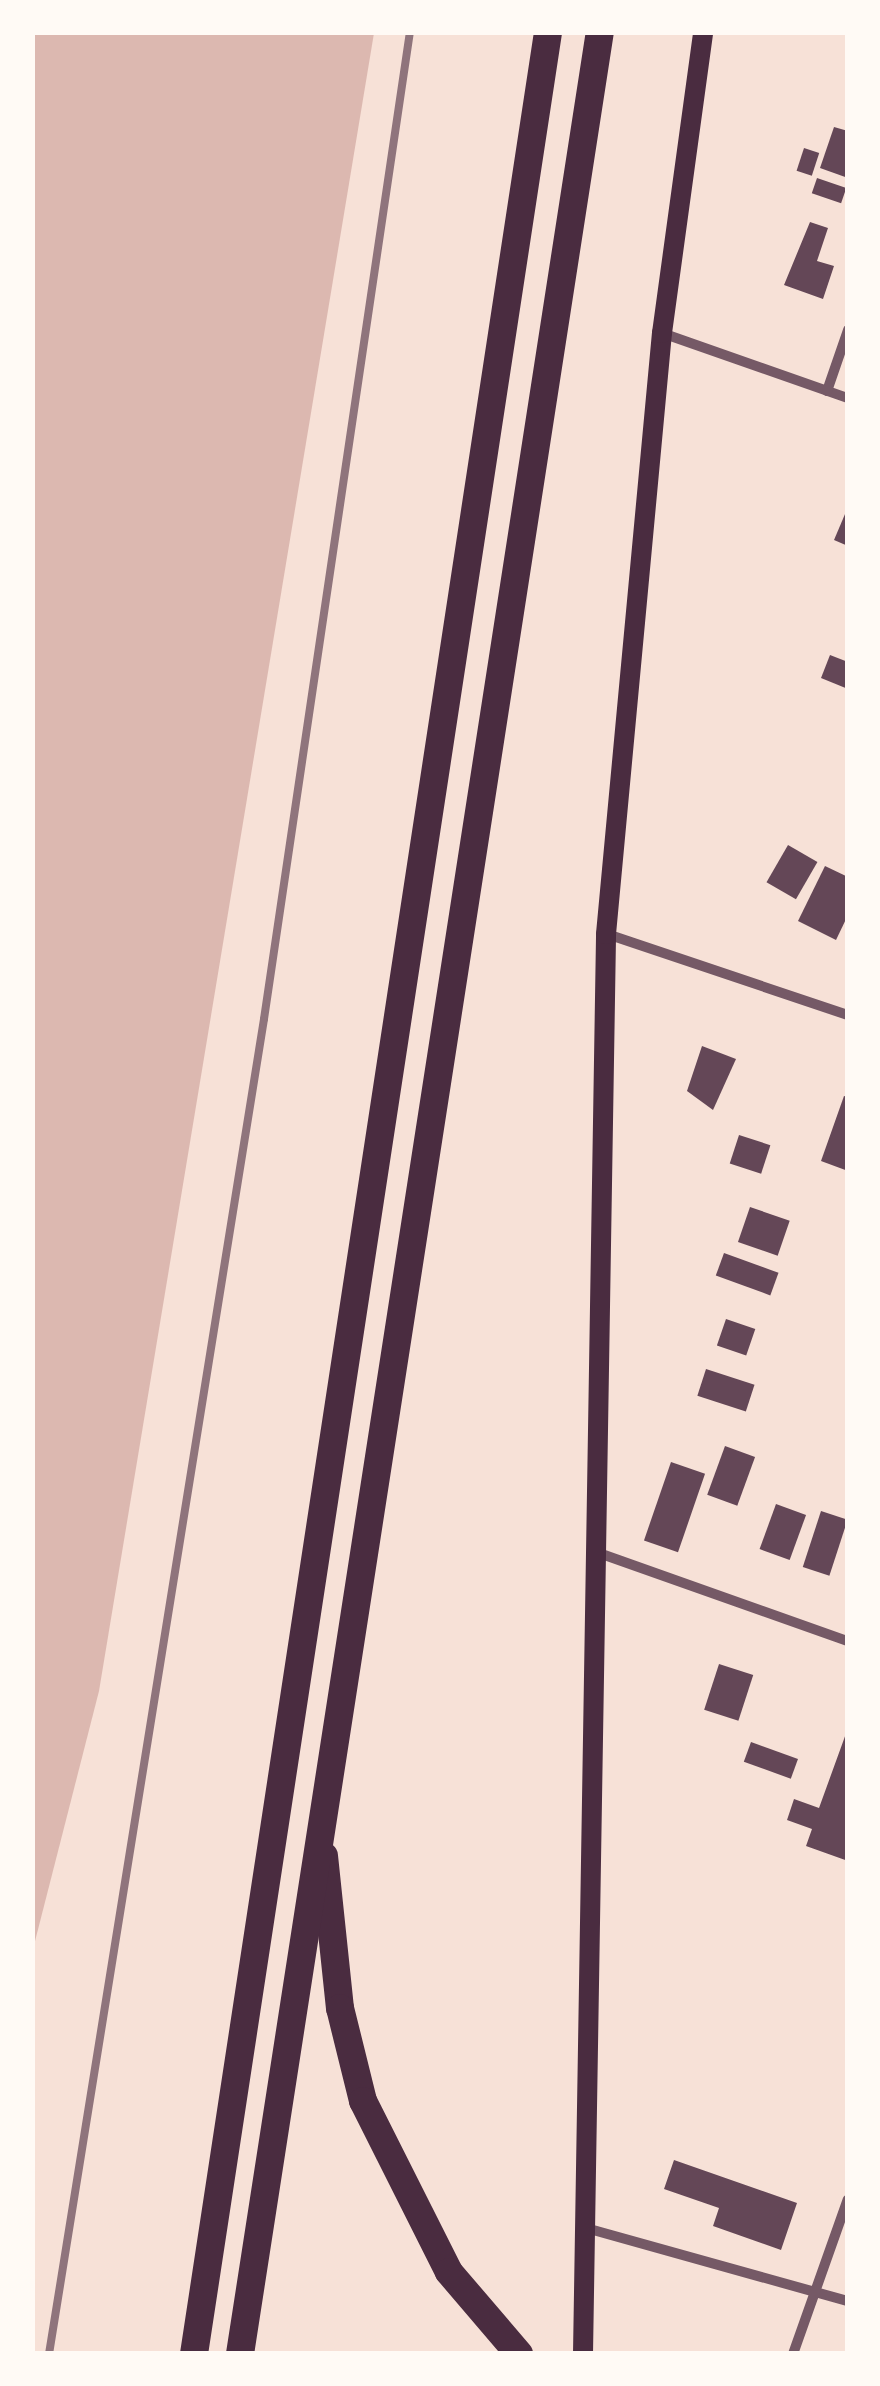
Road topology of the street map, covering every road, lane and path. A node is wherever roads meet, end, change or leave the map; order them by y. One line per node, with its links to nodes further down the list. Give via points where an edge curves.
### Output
1 (548, 32): 17 (highway)
2 (600, 32): 12 (highway)
3 (704, 32): 5 (main road)
4 (848, 330): 6 (street)
5 (662, 333): 6 (street); 8 (main road)
6 (827, 391): 7 (street)
7 (848, 398)
8 (606, 934): 9 (street); 10 (main road)
9 (848, 1015)
10 (596, 1552): 11 (street); 14 (main road)
11 (848, 1641)
12 (320, 1814): 18 (highway); 19 (highway, via 340,2008 363,2101 449,2272)
13 (848, 2199): 15 (street)
14 (586, 2228): 15 (street); 20 (main road)
15 (818, 2291): 16 (street); 21 (street)
16 (848, 2301)
17 (194, 2354)
18 (240, 2354)
19 (519, 2354)
20 (583, 2354)
21 (794, 2354)

